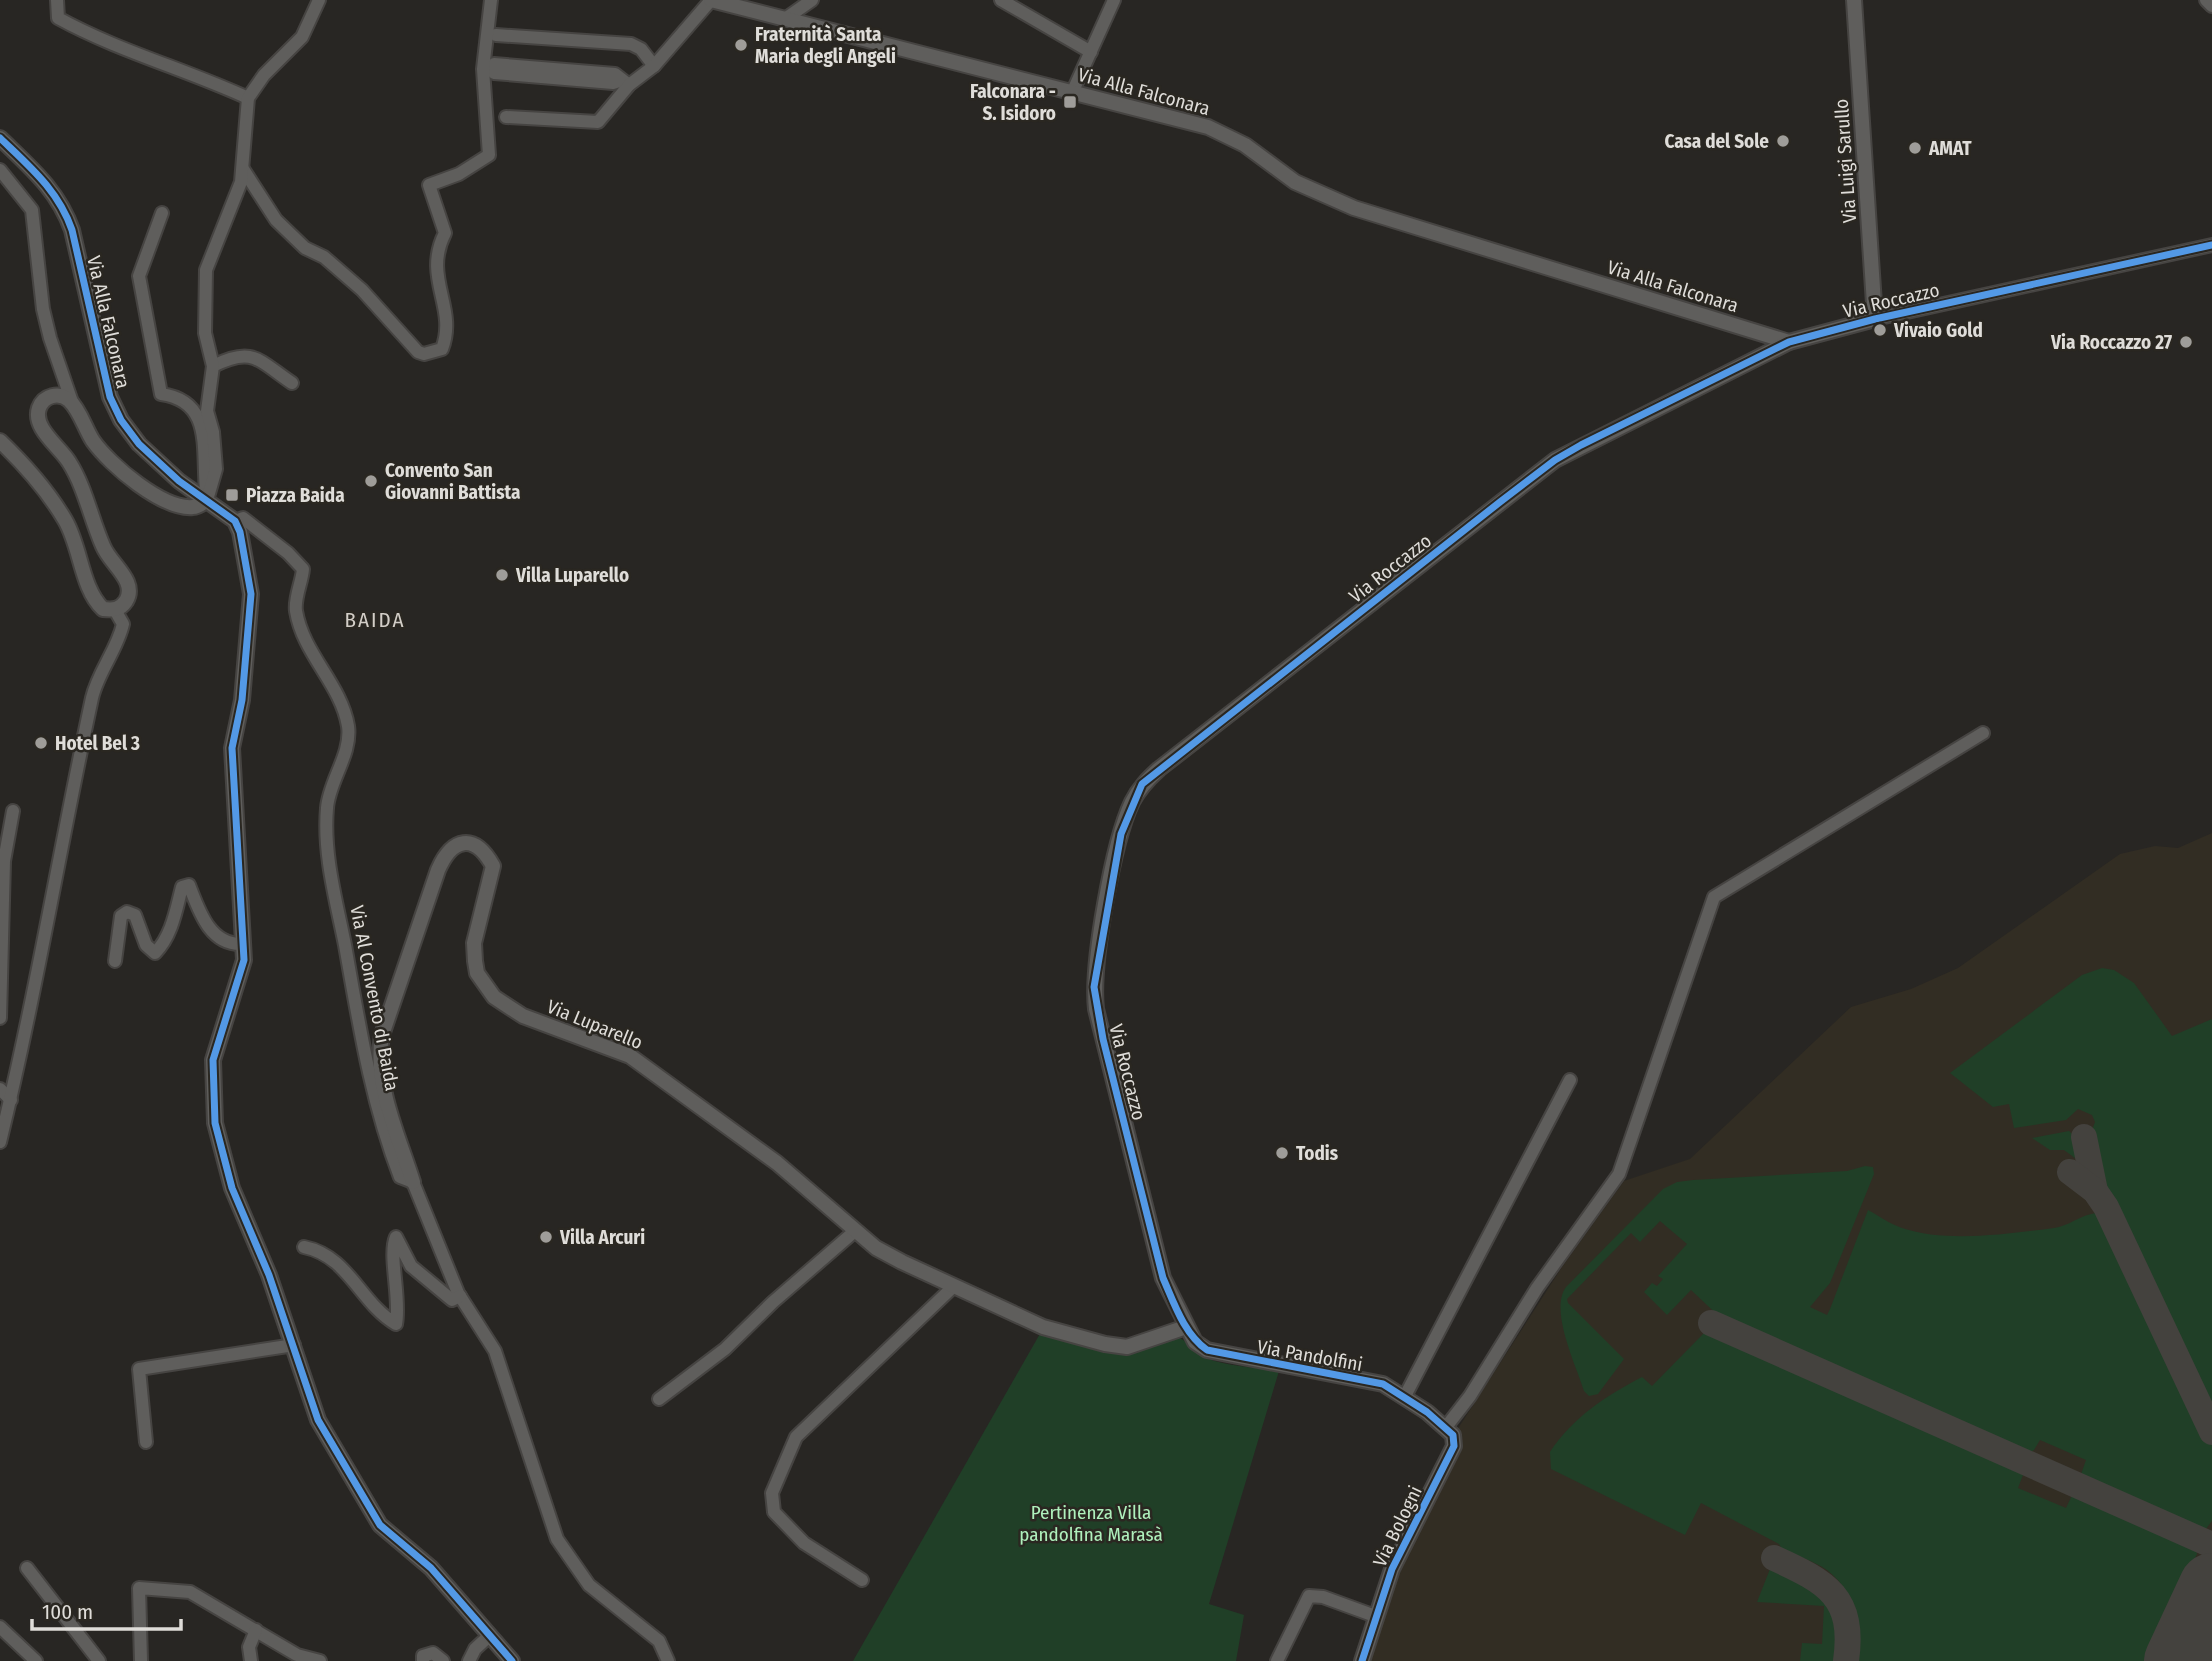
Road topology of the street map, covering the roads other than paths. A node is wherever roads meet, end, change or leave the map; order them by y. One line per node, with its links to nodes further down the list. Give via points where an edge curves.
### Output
1 (57, 0): 18 (street, via 58,18 88,35)
2 (319, 0): 18 (street, via 302,37)
3 (491, 0): 21 (street, via 483,69 489,155 459,174 429,185 445,233 435,264 444,296 443,349 418,352 370,297 276,220)
4 (711, 0): 10 (street, Via Alla Falconara); 15 (street)
5 (812, 0): 12 (street)
6 (1001, 0): 14 (street)
7 (1114, 0): 14 (street)
8 (1854, 0): 25 (street, Via Luigi Sarullo)
9 (2206, 0): 11 (street)
10 (732, 2): 12 (street, Via Alla Falconara)
11 (2212, 6)
12 (785, 19): 17 (street, Via Alla Falconara)
13 (496, 35): 15 (street, via 631,44)
14 (1091, 52): 17 (street)
15 (654, 66): 16 (street)
16 (626, 83): 16 (street, via 615,74 494,64 494,73); 19 (street, via 598,122)
17 (1072, 93): 26 (street, Via Alla Falconara, via 1208,127 1245,145 1295,182 1354,208)
18 (248, 98): 21 (street)
19 (506, 117)
20 (0, 138): 31 (street, Via Alla Falconara, via 50,186 64,207 110,397 121,420 139,444)
21 (243, 169): 27 (street, via 206,270 205,333)
22 (0, 170): 29 (street, via 32,210 43,309)
23 (162, 213): 31 (street, via 139,276 161,394 188,403 199,414)
24 (2212, 246): 25 (street, Via Roccazzo)
25 (1875, 319): 26 (street, Via Roccazzo)
26 (1789, 342): 48 (street, Via Roccazzo, via 1555,460 1142,784 1121,834 1094,987 1163,1278)
27 (213, 366): 28 (street, via 236,354 253,356); 31 (street, via 207,411 216,469)
28 (292, 383)
29 (72, 402): 31 (street, via 98,447 135,483 181,506 195,508); 33 (street, via 51,395 38,416 41,427 70,462 103,548 130,584 129,596)
30 (0, 440): 33 (street, via 66,521 96,602 103,609)
31 (207, 500): 32 (street, Via Alla Falconara)
32 (235, 521): 36 (street, via 251,594 242,700 232,748); 43 (street, Via Al Convento di Baida, via 243,518 303,569 295,607 302,635 342,706 348,729 345,751 327,807 331,876 370,1087 400,1177)
33 (115, 610): 41 (street, via 123,624 93,694)
34 (1983, 733): 52 (street, via 1714,897 1619,1174)
35 (13, 811): 38 (street, via 4,861)
36 (243, 944): 37 (street, via 231,945 214,934 189,885 182,887 172,925 155,953 146,945 135,915 127,912 121,916); 49 (street, via 244,960 213,1060 215,1123 233,1188)
37 (116, 961)
38 (0, 1018)
39 (1570, 1080): 50 (street)
40 (0, 1089): 41 (street)
41 (10, 1100): 42 (street)
42 (0, 1142)
43 (413, 1182): 44 (street, Via Luparello, via 383,1091 379,1054 438,870 446,852 464,842 477,847 493,866 474,943 477,973 494,997 523,1016 630,1056 777,1163); 47 (street, Via Al Convento di Baida)
44 (855, 1231): 46 (street, Via Luparello, via 876,1248); 51 (street, via 725,1349)
45 (304, 1247): 47 (street, via 330,1256 383,1316 396,1324 398,1289 392,1245 396,1237 411,1266 452,1300)
46 (954, 1286): 48 (street, Via Luparello, via 1043,1327 1105,1344 1127,1347); 55 (street, via 796,1437 772,1493 774,1512 804,1544)
47 (460, 1296): 69 (street, Via Al Convento di Baida, via 495,1351 557,1539 589,1585 659,1641)
48 (1186, 1327): 50 (street, Via Pandolfini, via 1207,1350 1382,1384)
49 (294, 1345): 53 (street, via 139,1369); 59 (street, via 318,1420 380,1525 431,1568)
50 (1405, 1396): 52 (street, Via Pandolfini)
51 (659, 1399)
52 (1446, 1427): 56 (street, Via Bologni, via 1454,1446 1392,1569)
53 (146, 1442)
54 (27, 1567): 61 (street)
55 (862, 1580)
56 (1375, 1616): 70 (street, via 1309,1596); 71 (street, Via Bologni)
57 (0, 1627): 60 (street)
58 (256, 1630): 62 (street, via 190,1592 139,1588); 63 (street, via 248,1647); 64 (street, via 297,1655)
59 (488, 1637): 67 (street); 68 (street)
60 (36, 1661)
61 (99, 1661)
62 (141, 1661)
63 (251, 1661)
64 (320, 1661)
65 (423, 1661): 66 (street, via 423,1656 433,1653)
66 (443, 1661)
67 (469, 1661)
68 (512, 1661)
69 (668, 1661)
70 (1277, 1661)
71 (1362, 1661)

